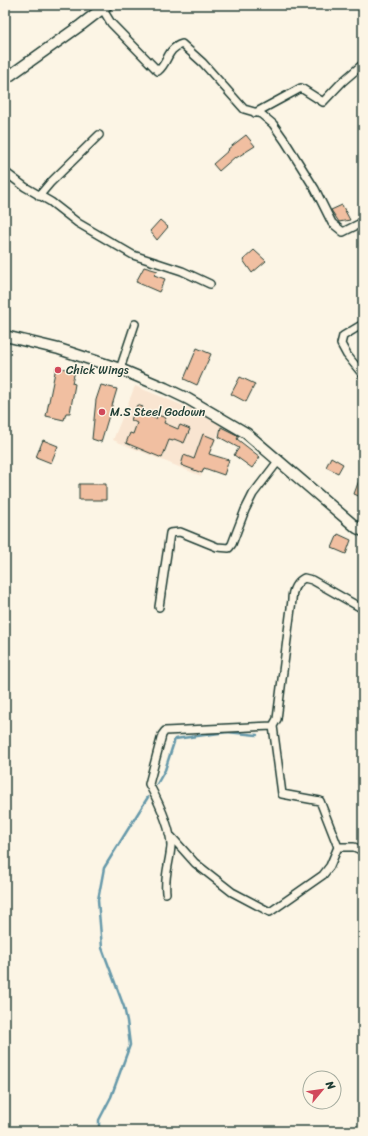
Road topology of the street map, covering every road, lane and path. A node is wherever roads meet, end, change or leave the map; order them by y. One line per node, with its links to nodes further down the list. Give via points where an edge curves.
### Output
1 (103, 6): 3 (main road); 4 (street, via 111,23 158,72 174,47 182,44 203,63 244,109)
2 (363, 64): 4 (street, via 323,102 301,88)
3 (5, 79)
4 (255, 112): 8 (street, via 273,124 285,141 332,223 343,232)
5 (99, 135): 7 (street)
6 (5, 172): 7 (street)
7 (39, 196): 9 (street, via 78,223 133,255 182,271)
8 (363, 223)
9 (210, 284)
10 (135, 324): 13 (street)
11 (363, 324): 14 (street, via 343,336 341,344)
12 (5, 336): 13 (main road, via 58,349)
13 (120, 369): 15 (main road, via 188,399 246,432)
14 (363, 375)
15 (279, 460): 16 (main road); 17 (street, via 253,494 229,548 217,547 180,532 170,533)
16 (363, 531)
17 (159, 607)
18 (363, 609): 19 (street, via 312,580 304,578 298,582 292,592 277,719)
19 (273, 726): 20 (street, via 165,731 149,784 158,801); 21 (street, via 282,794 320,801)
20 (168, 833): 21 (street, via 195,863 232,892 270,912 323,875); 23 (street, via 171,845 165,881)
21 (338, 847): 22 (street)
22 (363, 851)
23 (166, 893)

